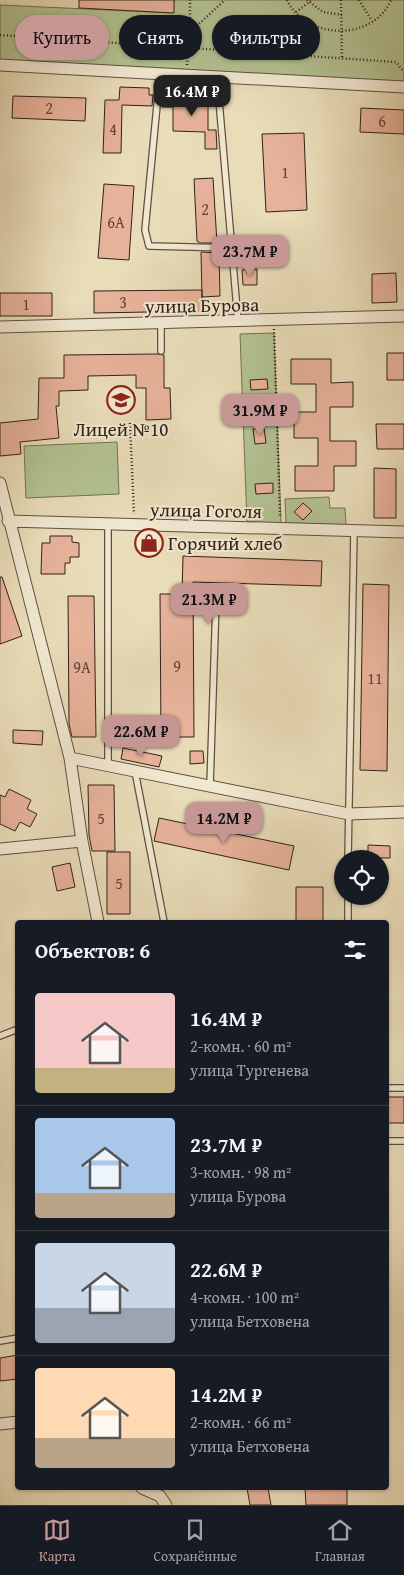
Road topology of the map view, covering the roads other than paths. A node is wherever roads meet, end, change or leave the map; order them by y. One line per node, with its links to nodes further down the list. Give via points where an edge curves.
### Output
1 (0, 65): 2 (street)
2 (160, 74): 3 (street); 5 (lane, via 145,230 149,246)
3 (217, 77): 4 (street); 5 (lane)
4 (404, 87)
5 (232, 248): 7 (lane)
6 (404, 316): 7 (street, улица Бурова)
7 (238, 322): 8 (street, улица Бурова)
8 (161, 323): 9 (street, улица Бурова); 10 (lane)
9 (0, 327)
10 (161, 351)
11 (0, 483): 12 (street)
12 (8, 521): 13 (street, улица Гоголя); 17 (street)
13 (108, 525): 14 (street, улица Гоголя); 18 (lane)
14 (354, 531): 15 (street, улица Гоголя); 22 (lane)
15 (404, 532)
16 (216, 602): 20 (lane)
17 (70, 758): 18 (street); 23 (street)
18 (108, 766): 19 (street)
19 (135, 771): 20 (street); 28 (lane)
20 (210, 786): 22 (street)
21 (404, 812): 22 (street)
22 (349, 814): 25 (lane)
23 (82, 841): 24 (street); 27 (street)
24 (0, 849)
25 (348, 850)
26 (348, 905): 29 (lane)
27 (98, 920)
28 (164, 920)
29 (348, 920)
30 (15, 1030): 31 (lane)
31 (0, 1036)
32 (389, 1088): 33 (lane)
33 (404, 1088)
34 (389, 1141): 35 (lane)
35 (404, 1141)
36 (15, 1339): 37 (lane)
37 (0, 1342)
38 (15, 1422): 39 (street)
39 (0, 1424)
40 (146, 1490): 41 (street, via 160,1496)
41 (166, 1505)

